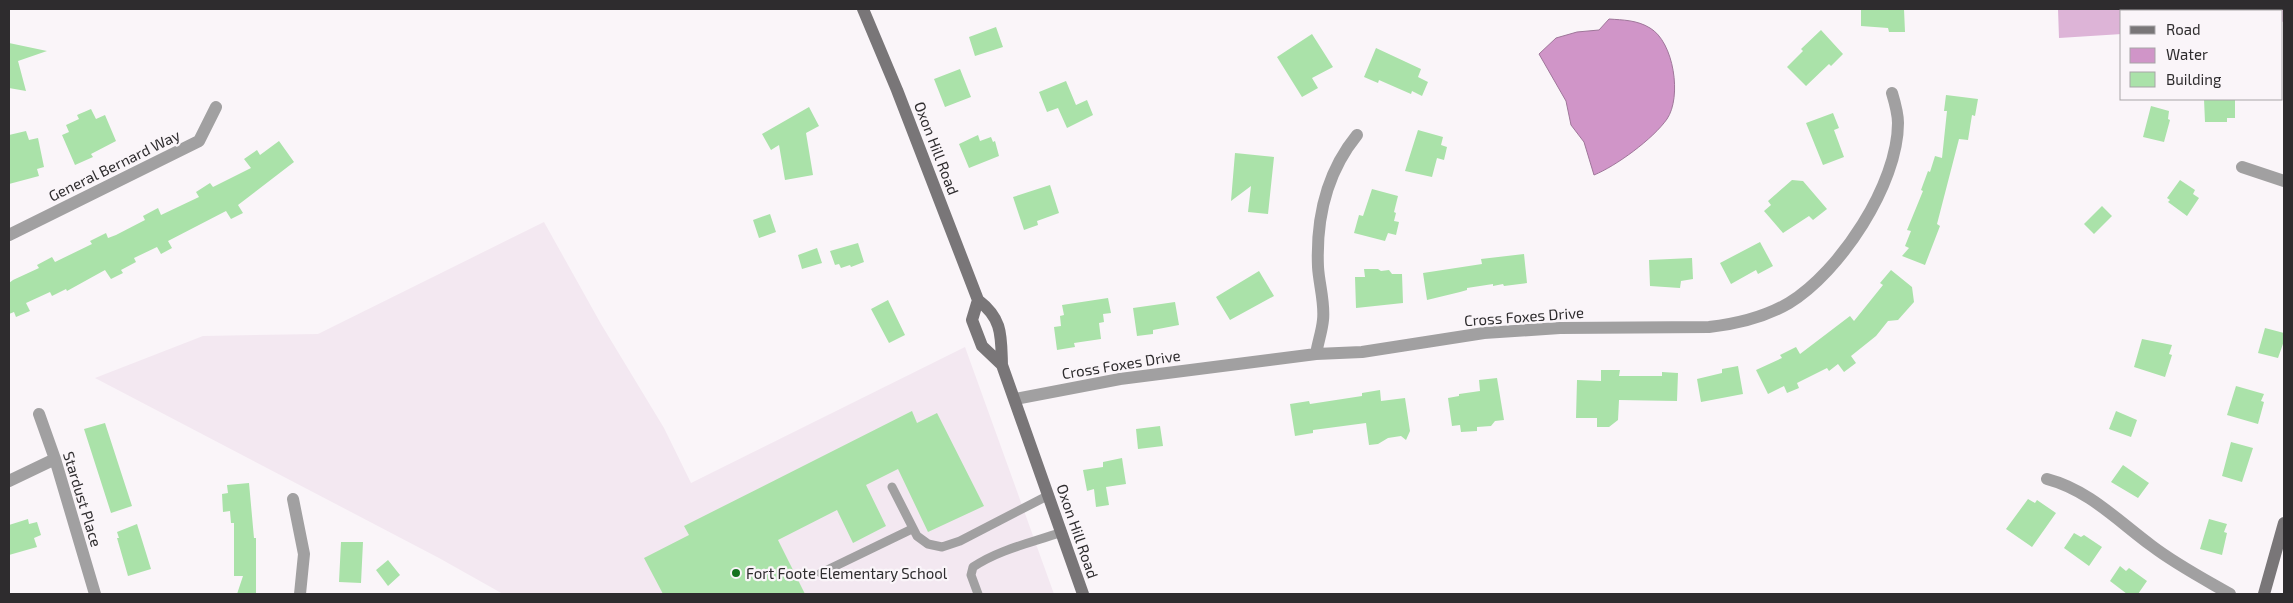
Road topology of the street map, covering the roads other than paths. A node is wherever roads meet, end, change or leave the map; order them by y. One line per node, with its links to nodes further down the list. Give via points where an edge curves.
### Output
1 (863, 9): 8 (main road, Oxon Hill Road)
2 (1892, 93): 9 (street, Cross Foxes Drive, via 1898,113 1898,135 1880,194 1839,256 1814,282 1778,309 1746,320 1709,327 1511,331 1362,352)
3 (216, 107): 7 (street, General Bernard Way, via 199,141)
4 (1357, 135): 9 (street, via 1334,168 1323,207 1318,239 1323,320)
5 (2242, 167): 6 (street)
6 (2284, 181)
7 (9, 235)
8 (978, 300): 10 (main road, Oxon Hill Road, via 992,310 1001,334); 10 (main road, Oxon Hill Road, via 972,320 982,346)
9 (1316, 354): 11 (street, Cross Foxes Drive, via 1120,379)
10 (1002, 366): 11 (main road, Oxon Hill Road)
11 (1015, 399): 17 (main road, Oxon Hill Road)
12 (39, 414): 13 (street, Stardust Place)
13 (54, 459): 15 (street); 23 (street, Stardust Place)
14 (2047, 479): 27 (street, via 2065,484 2090,498 2153,547)
15 (9, 481)
16 (892, 487): 20 (lane)
17 (1049, 495): 20 (lane, via 951,545 928,544); 21 (main road, Oxon Hill Road)
18 (293, 499): 24 (street, via 304,554)
19 (2284, 524): 28 (main road)
20 (912, 529): 22 (lane)
21 (1062, 532): 25 (lane, via 1003,550 972,567 971,575); 26 (main road, Oxon Hill Road)
22 (821, 573)
23 (95, 594)
24 (300, 594)
25 (978, 594)
26 (1083, 594)
27 (2230, 594)
28 (2264, 594)

